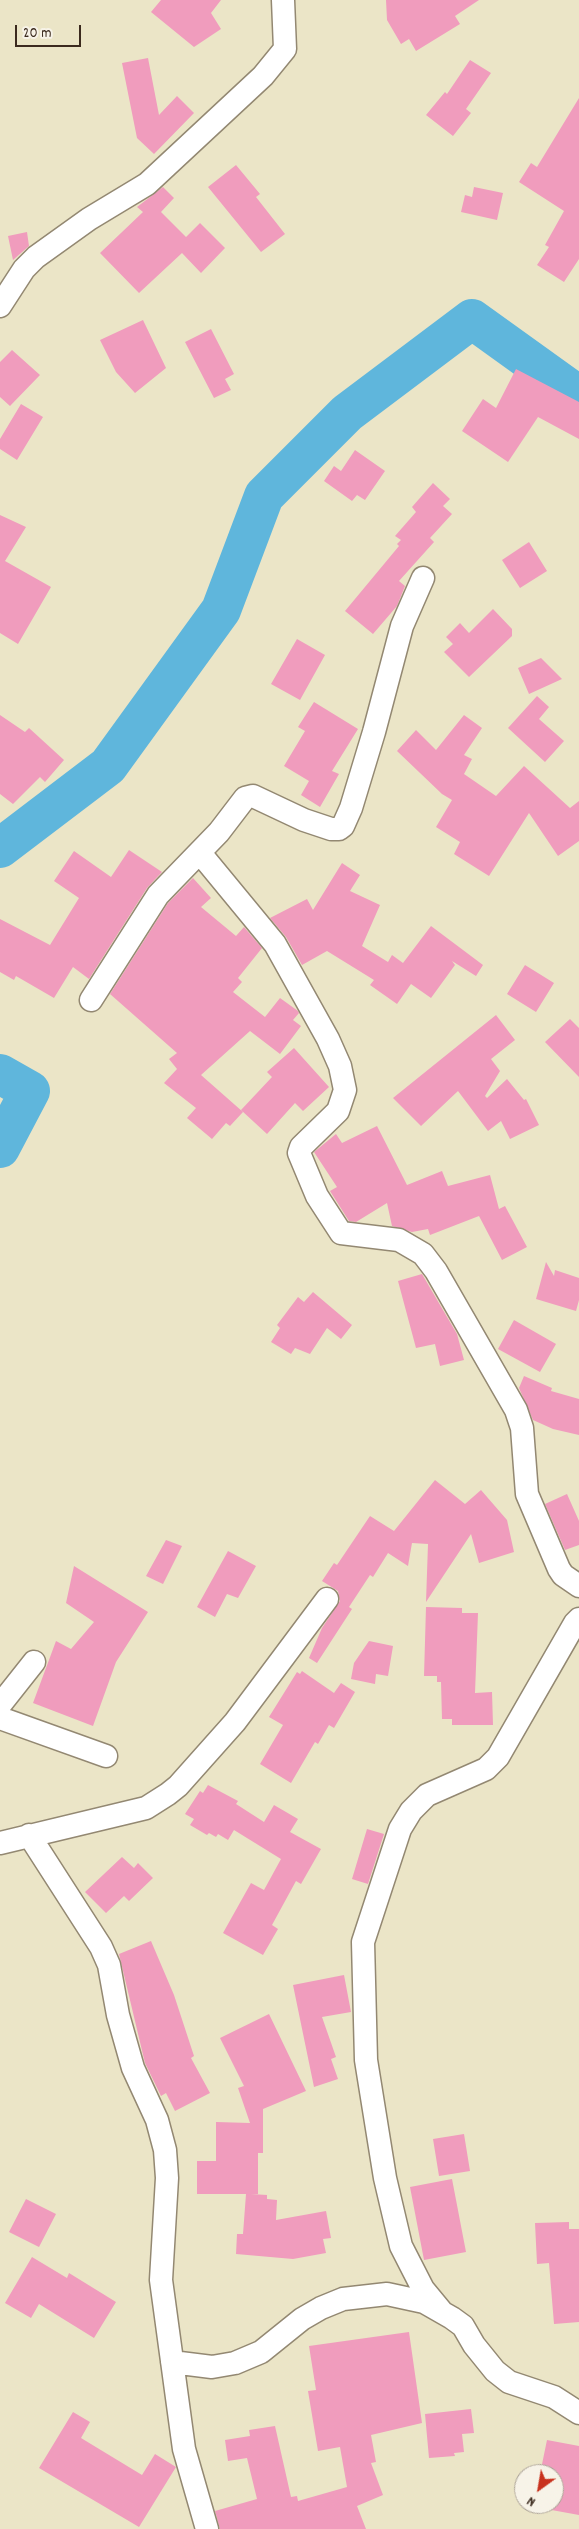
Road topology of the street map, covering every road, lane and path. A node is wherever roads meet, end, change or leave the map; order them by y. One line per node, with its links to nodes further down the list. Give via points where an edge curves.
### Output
1 (283, 0): 2 (street, via 285,49 263,76 147,184 89,219 36,257 24,269)
2 (0, 306)
3 (424, 578): 4 (street, via 402,626 374,732 343,826 331,829 248,796)
4 (200, 853): 5 (street, via 158,895); 6 (street, via 275,944 340,1066 345,1090 338,1111 301,1147 299,1153 317,1196 341,1233 398,1240 422,1254 436,1271 516,1410 522,1428 527,1494 558,1569)
5 (90, 1000)
6 (579, 1586)
7 (327, 1599): 13 (street, via 235,1722 168,1794 146,1808)
8 (579, 1619): 15 (street, via 498,1757 486,1768 427,1794 411,1811 400,1829 363,1942 366,2060 385,2178 401,2246 423,2289)
9 (34, 1662): 10 (street)
10 (0, 1705)
11 (0, 1718): 12 (street)
12 (106, 1756)
13 (29, 1835): 14 (street); 16 (street, via 101,1947 109,1965 118,2015 133,2068 165,2150 167,2178 161,2280)
14 (0, 1843)
15 (442, 2312): 16 (street, via 424,2302 387,2294 350,2298 302,2319 249,2359 212,2367); 17 (street, via 463,2326 474,2345 502,2377 531,2391 554,2397)
16 (172, 2362): 18 (street, via 184,2449)
17 (579, 2413)
18 (206, 2529)

